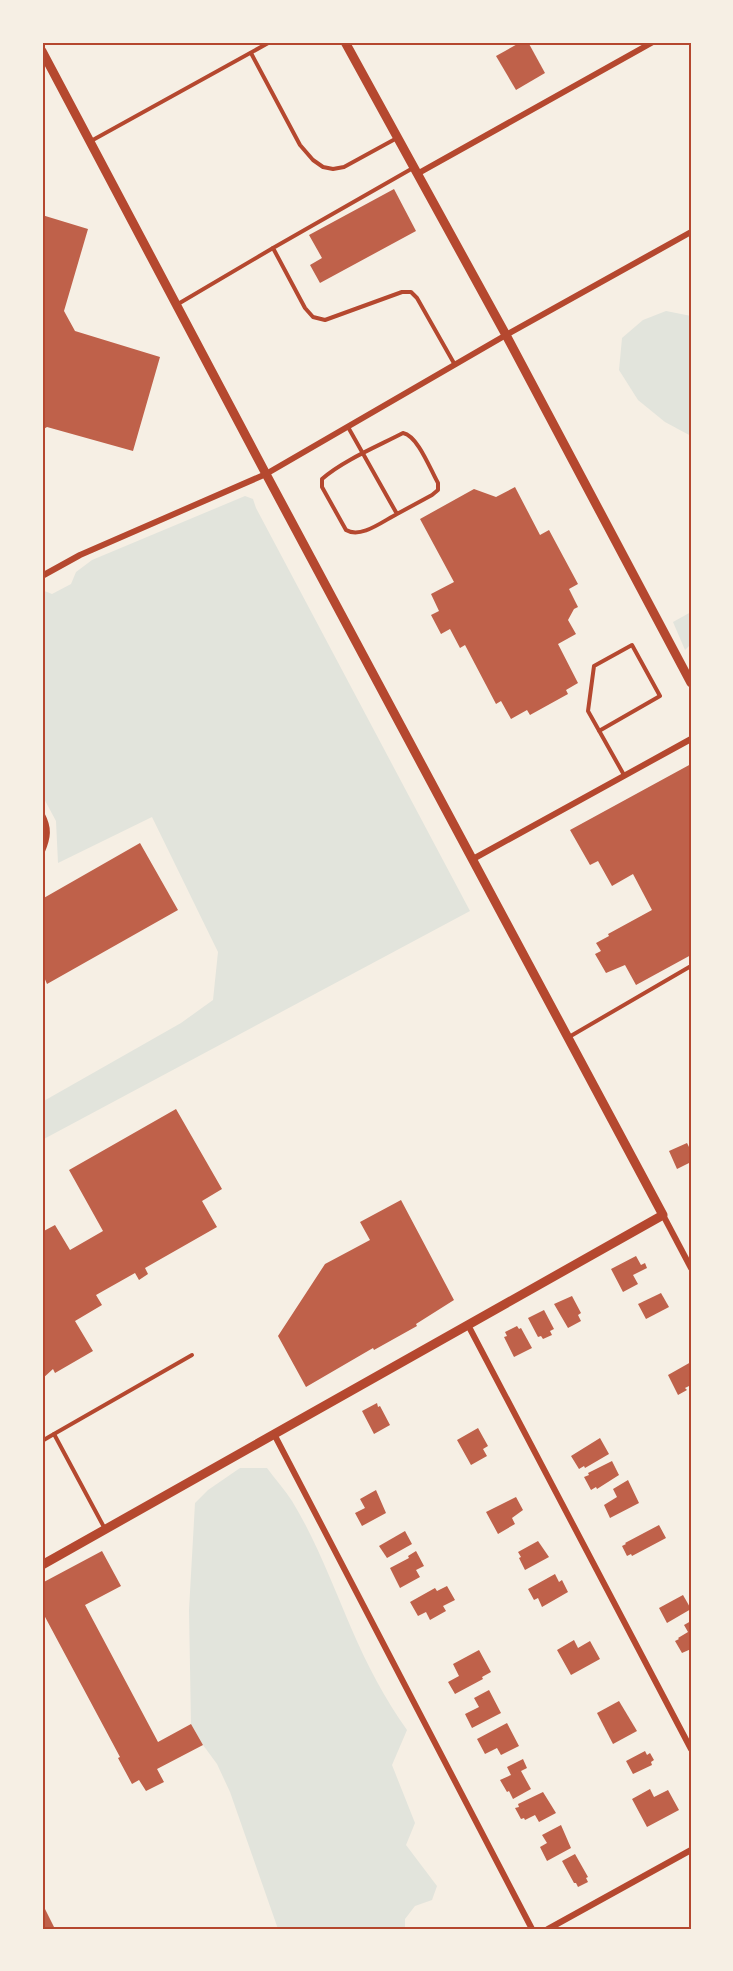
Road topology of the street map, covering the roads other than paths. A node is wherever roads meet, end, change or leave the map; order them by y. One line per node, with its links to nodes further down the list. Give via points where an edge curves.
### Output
1 (270, 42): 5 (lane)
2 (345, 42): 6 (street)
3 (653, 42): 8 (street)
4 (42, 51): 7 (street)
5 (251, 53): 6 (lane, via 300,145 323,167 344,167); 7 (lane)
6 (398, 138): 8 (street)
7 (91, 141): 11 (street)
8 (415, 171): 10 (lane); 12 (street)
9 (691, 232): 12 (street)
10 (273, 248): 11 (lane); 13 (lane, via 313,317 325,320 411,292)
11 (177, 304): 16 (street)
12 (506, 335): 13 (street); 19 (street)
13 (455, 365): 14 (street)
14 (348, 427): 15 (lane); 16 (street)
15 (363, 454): 17 (lane); 17 (lane, via 322,479 322,487 346,530 351,534 362,532); 17 (lane, via 403,433 415,441 438,490)
16 (266, 474): 18 (street, via 80,555); 25 (street)
17 (397, 514)
18 (42, 576)
19 (691, 683)
20 (599, 731): 20 (lane, via 588,711 594,666 632,645 660,696); 22 (lane)
21 (691, 739): 22 (street)
22 (624, 776): 25 (street)
23 (42, 815): 24 (street, via 48,831)
24 (42, 851)
25 (473, 860): 27 (street)
26 (691, 966): 27 (lane)
27 (568, 1037): 28 (street)
28 (663, 1215): 29 (street); 30 (street)
29 (691, 1268)
30 (468, 1325): 33 (street); 37 (street)
31 (192, 1355): 32 (lane)
32 (54, 1434): 34 (lane); 35 (lane)
33 (274, 1434): 35 (street); 39 (street)
34 (42, 1441)
35 (105, 1530): 36 (street)
36 (42, 1565)
37 (691, 1749)
38 (691, 1851): 40 (street)
39 (532, 1929)
40 (548, 1929)

